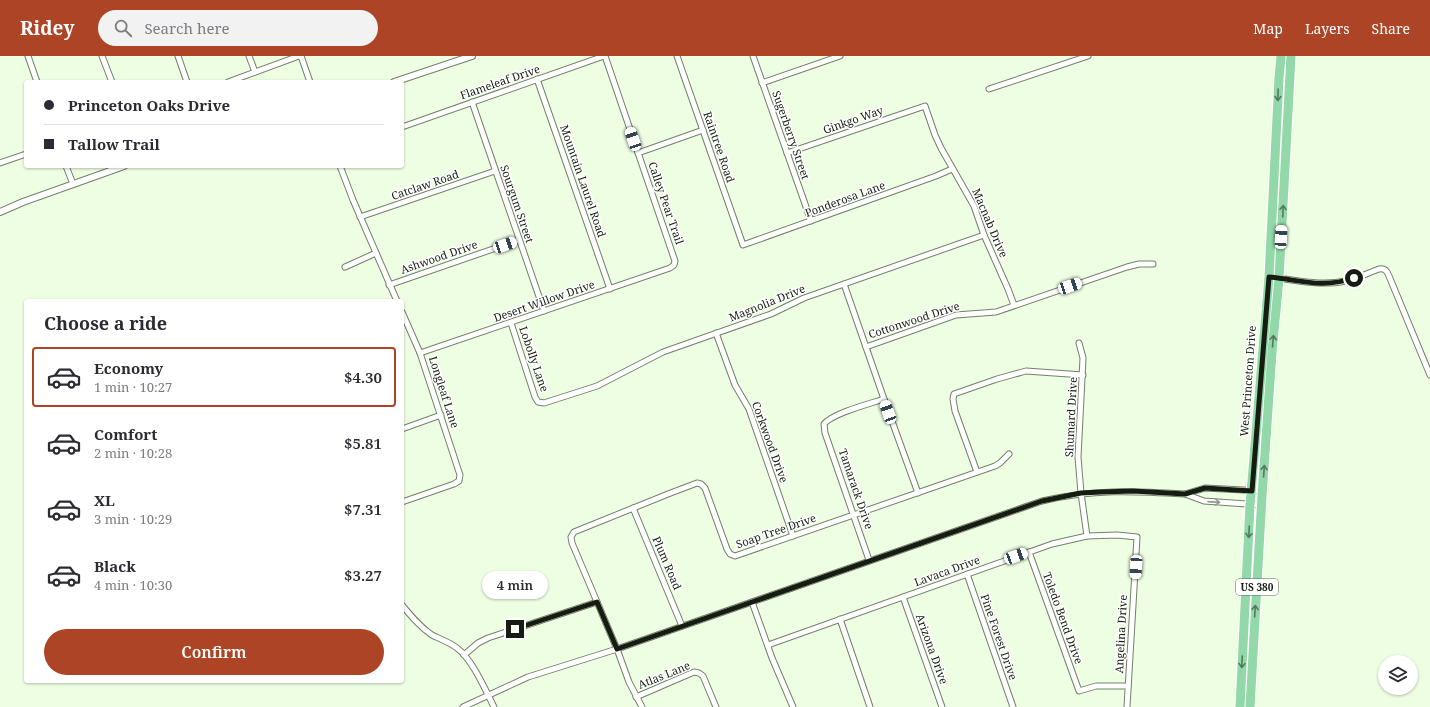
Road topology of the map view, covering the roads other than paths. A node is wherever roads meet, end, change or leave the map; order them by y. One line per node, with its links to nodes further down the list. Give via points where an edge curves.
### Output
1 (28, 56): 16 (street)
2 (102, 56): 17 (street)
3 (178, 56): 18 (street)
4 (249, 56): 14 (street)
5 (300, 56): 14 (street); 20 (street)
6 (472, 56): 21 (street)
7 (605, 56): 15 (street, Flameleaf Drive); 28 (street, Calley Pear Trail)
8 (676, 56): 27 (street, Raintree Road)
9 (753, 56): 22 (street, Sugerberry Street)
10 (840, 56): 22 (street)
11 (1088, 56): 23 (street)
12 (1281, 56): 48 (highway, West Princeton Drive / US 380, one-way to 48)
13 (1292, 56): 49 (highway, West Princeton Drive / US 380, one-way to 13)
14 (255, 72): 19 (street)
15 (537, 79): 24 (street, Flameleaf Drive); 52 (street, Mountain Laurel Road)
16 (36, 80)
17 (111, 80)
18 (186, 80)
19 (233, 80)
20 (309, 80)
21 (400, 80)
22 (762, 83): 29 (street, Sugerberry Street)
23 (989, 89)
24 (472, 102): 26 (street, Flameleaf Drive); 36 (street, Sourgum Street)
25 (925, 106): 29 (street, Ginkgo Way); 35 (street, Macnab Drive, via 935,135)
26 (404, 126)
27 (703, 130): 28 (street); 43 (street, Raintree Road)
28 (638, 153): 46 (street, Calley Pear Trail, via 675,261)
29 (787, 153): 40 (street, Sugerberry Street)
30 (24, 155): 31 (street)
31 (0, 163)
32 (67, 168): 37 (street)
33 (118, 168): 37 (street)
34 (341, 168): 39 (street)
35 (952, 169): 40 (street, Ponderosa Lane); 41 (street, Macnab Drive, via 970,197)
36 (495, 171): 39 (street, Catclaw Road); 42 (street, Sourgum Street)
37 (73, 184): 38 (street)
38 (0, 212)
39 (360, 217): 44 (street)
40 (811, 221): 43 (street, Ponderosa Lane)
41 (984, 235): 50 (street, Magnolia Drive); 54 (street, Macnab Drive)
42 (519, 240): 51 (street, Ashwood Drive); 55 (street, Sourgum Street)
43 (743, 246)
44 (376, 253): 47 (street); 51 (street)
45 (1153, 264): 54 (street, Cottonwood Drive, via 1127,267)
46 (674, 265): 52 (street, Desert Willow Drive)
47 (345, 267)
48 (1269, 277): 49 (street); 70 (highway, West Princeton Drive / US 380)
49 (1279, 278): 63 (street, via 1328,284 1383,269 1388,272); 71 (highway, West Princeton Drive / US 380, one-way to 49)
50 (844, 284): 58 (street, Magnolia Drive); 60 (street)
51 (389, 285): 53 (street)
52 (610, 289): 55 (street, Desert Willow Drive)
53 (395, 299)
54 (1014, 305): 60 (street, Cottonwood Drive, via 996,312 956,315)
55 (544, 311): 57 (street, Desert Willow Drive)
56 (404, 317): 61 (street, Longleaf Lane)
57 (511, 323): 61 (street, Desert Willow Drive); 65 (street, Lobolly Lane)
58 (716, 333): 65 (street, Magnolia Drive, via 651,357 597,386 544,403); 80 (street, Corkwood Drive, via 735,384 750,409)
59 (1079, 343): 62 (street, Shumard Drive, via 1083,358)
60 (866, 347): 64 (street)
61 (420, 353): 66 (street, Longleaf Lane)
62 (1082, 375): 69 (street, via 1026,371 954,394 955,411); 73 (street, Shumard Drive, via 1078,456)
63 (1430, 375)
64 (884, 399): 72 (street); 79 (street, Tamarack Drive, via 837,416 824,424)
65 (538, 402)
66 (441, 415): 67 (street); 75 (street, Longleaf Lane, via 460,475 459,480)
67 (404, 428)
68 (1009, 454): 69 (street, Soap Tree Drive, via 1000,463)
69 (977, 472): 72 (street, Soap Tree Drive)
70 (1252, 491): 71 (street); 74 (street, via 1205,488); 76 (highway, West Princeton Drive / US 380)
71 (1262, 491): 77 (highway, West Princeton Drive / US 380)
72 (918, 493): 79 (street, Soap Tree Drive)
73 (1081, 493): 74 (street, via 1127,491); 81 (street, Shumard Drive); 84 (street, via 1030,504)
74 (1185, 494): 76 (street, one-way to 76, via 1204,501)
75 (404, 501)
76 (1250, 505): 77 (street); 107 (highway, West Princeton Drive / US 380, one-way to 107)
77 (1261, 505): 108 (highway, West Princeton Drive / US 380, one-way to 77)
78 (633, 508): 80 (street, Soap Tree Drive, via 697,483 707,492 727,549 732,556); 87 (street, Soap Tree Drive, via 574,532 571,537); 91 (street, Plum Road)
79 (854, 515): 80 (street, Soap Tree Drive); 84 (street, Tamarack Drive)
80 (793, 536)
81 (1087, 536): 82 (street, Lavaca Drive); 83 (street, Lavaca Drive)
82 (1137, 538): 95 (street, Angelina Drive)
83 (1029, 552): 85 (street, Lavaca Drive); 95 (street, Toledo Bend Drive, via 1079,691 1096,686)
84 (869, 560): 88 (street)
85 (967, 574): 86 (street, Lavaca Drive); 105 (street, Pine Forest Drive)
86 (903, 597): 90 (street, Lavaca Drive); 104 (street, Arizona Drive)
87 (597, 602): 93 (street); 94 (street, via 488,638)
88 (752, 602): 91 (street); 92 (street)
89 (404, 607): 94 (street, via 432,635 457,648)
90 (840, 619): 92 (street, Lavaca Drive); 103 (street)
91 (682, 626): 93 (street)
92 (768, 645): 102 (street)
93 (617, 649): 96 (street, via 528,677); 97 (street)
94 (464, 655): 96 (street, via 475,670)
95 (1128, 686): 106 (street, Angelina Drive)
96 (487, 696): 98 (street); 99 (street)
97 (636, 697): 100 (street); 101 (street, Atlas Lane, via 694,672 703,676)
98 (463, 707)
99 (494, 707)
100 (642, 707)
101 (716, 707)
102 (793, 707)
103 (870, 707)
104 (942, 707)
105 (1013, 707)
106 (1127, 707)
107 (1240, 707)
108 (1250, 707)

